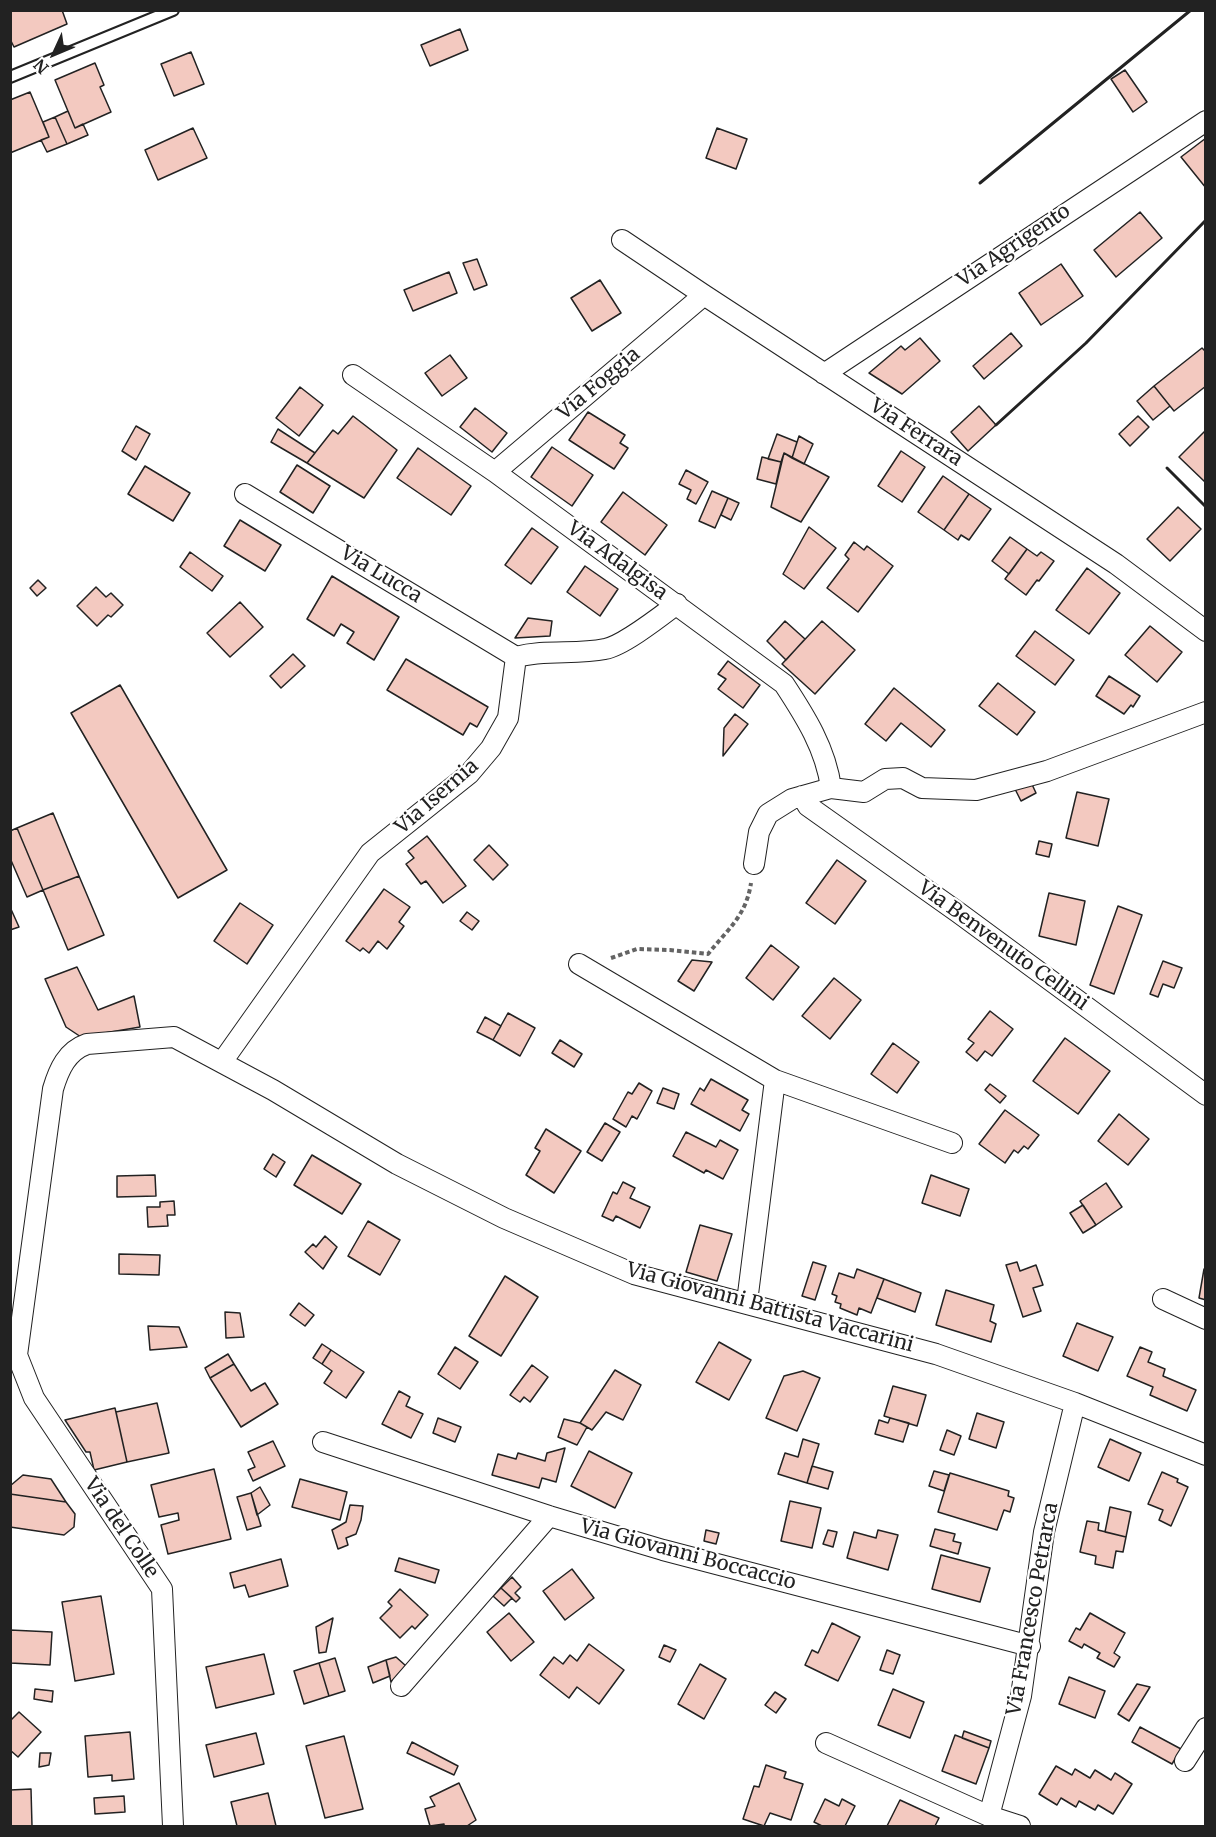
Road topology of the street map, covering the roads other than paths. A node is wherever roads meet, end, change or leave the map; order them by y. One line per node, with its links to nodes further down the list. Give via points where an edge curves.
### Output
1 (173, 10): 2 (lane)
2 (10, 77)
3 (1206, 121): 6 (street, Via Agrigento)
4 (622, 240): 5 (street, Via Ferrara)
5 (704, 295): 6 (street, Via Ferrara); 8 (street, Via Foggia)
6 (825, 374): 11 (street, Via Ferrara, via 1116,564)
7 (353, 375): 8 (street, Via Adalgisa)
8 (495, 472): 10 (street, Via Adalgisa)
9 (245, 494): 12 (street, Via Lucca)
10 (677, 604): 12 (street, via 607,649 532,652); 14 (street, Via Adalgisa, via 784,684 809,722)
11 (1206, 631)
12 (516, 657): 18 (street, Via Isernia, via 508,718 491,747 469,774 370,854)
13 (1206, 712): 14 (street, via 1047,771 976,790 922,789 903,778 885,778 864,792)
14 (831, 788): 15 (street)
15 (802, 796): 16 (street, via 768,814 759,831); 20 (street, Via Benvenuto Cellini, via 808,806)
16 (754, 864)
17 (579, 964): 19 (street)
18 (222, 1062): 23 (street, Via Giovanni Battista Vaccarini, via 397,1164 504,1218 634,1274); 25 (street, Via Giovanni Battista Vaccarini, via 174,1037 119,1040 75,1048 58,1071 52,1089)
19 (775, 1080): 21 (street); 23 (street)
20 (1206, 1095)
21 (952, 1143)
22 (1163, 1299): 24 (street)
23 (747, 1302): 26 (street, Via Giovanni Battista Vaccarini, via 936,1354)
24 (1206, 1319)
25 (17, 1355): 36 (street, Via del Colle, via 34,1398 162,1589)
26 (1075, 1402): 28 (street, Via Giovanni Battista Vaccarini); 30 (street, Via Francesco Petrarca, via 1044,1532)
27 (324, 1442): 29 (street, Via Giovanni Boccaccio)
28 (1206, 1455)
29 (549, 1516): 30 (street, Via Giovanni Boccaccio, via 663,1550); 31 (street)
30 (1030, 1646): 35 (street, Via Francesco Petrarca)
31 (401, 1686)
32 (1206, 1728): 34 (street)
33 (826, 1743): 35 (street)
34 (1185, 1761)
35 (989, 1816): 37 (street)
36 (172, 1827)
37 (1020, 1827)

